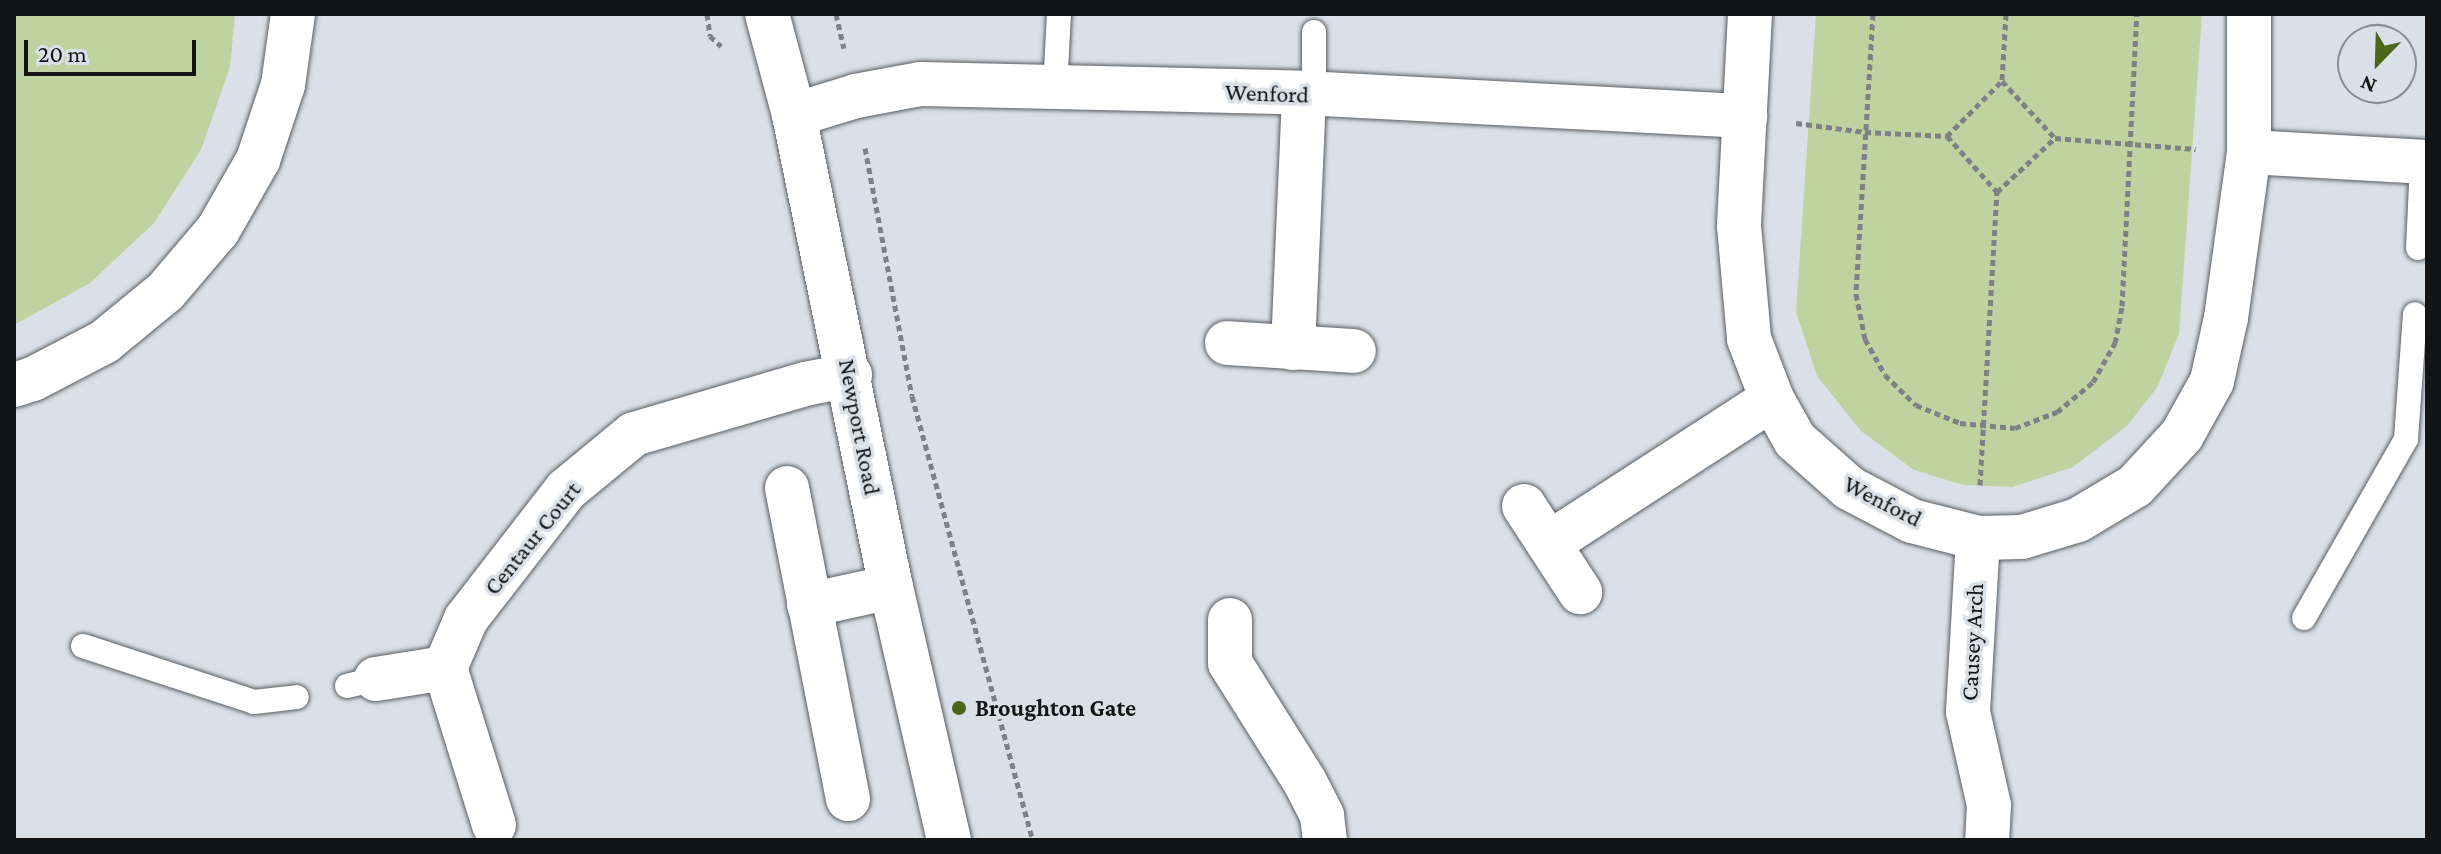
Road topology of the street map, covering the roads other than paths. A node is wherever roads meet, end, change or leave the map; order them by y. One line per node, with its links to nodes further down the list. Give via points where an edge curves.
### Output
1 (293, 14): 19 (street, via 283,85 258,160 218,230 166,291 104,342)
2 (767, 14): 9 (street, Newport Road)
3 (1059, 14): 7 (lane)
4 (1750, 14): 10 (street, Wenford)
5 (2249, 14): 11 (street, Wenford)
6 (1314, 32): 8 (lane)
7 (1055, 88): 8 (street, Wenford); 9 (street, Wenford, via 921,84)
8 (1309, 93): 10 (street, Wenford); 16 (street)
9 (794, 115): 18 (street, Newport Road)
10 (1745, 116): 20 (street, Wenford, via 1739,226 1749,339)
11 (2249, 152): 12 (street); 23 (street, Wenford, via 2212,381 2182,435 2135,486 2078,520 2022,537)
12 (2424, 162): 13 (lane)
13 (2418, 248)
14 (2415, 314): 28 (lane, via 2406,439)
15 (1227, 343): 16 (street)
16 (1293, 348): 17 (street)
17 (1354, 351)
18 (850, 375): 25 (street, Newport Road); 31 (street, Centaur Court, via 634,434 566,490 466,619)
19 (14, 385)
20 (1772, 399): 23 (street, Wenford, via 1795,440 1849,488 1912,521); 24 (street)
21 (787, 488): 27 (street)
22 (1524, 506): 24 (street)
23 (1978, 538): 38 (street, Causey Arch, via 1968,712 1989,805)
24 (1551, 542): 26 (street)
25 (891, 587): 27 (street); 36 (street, Newport Road)
26 (1580, 592)
27 (809, 605): 34 (street)
28 (2304, 618)
29 (1230, 620): 37 (street, via 1230,663 1305,782 1322,816)
30 (83, 646): 33 (lane, via 254,702)
31 (445, 668): 32 (street); 35 (street)
32 (361, 682)
33 (297, 697)
34 (848, 799)
35 (496, 832)
36 (949, 840)
37 (1325, 840)
38 (1987, 840)

